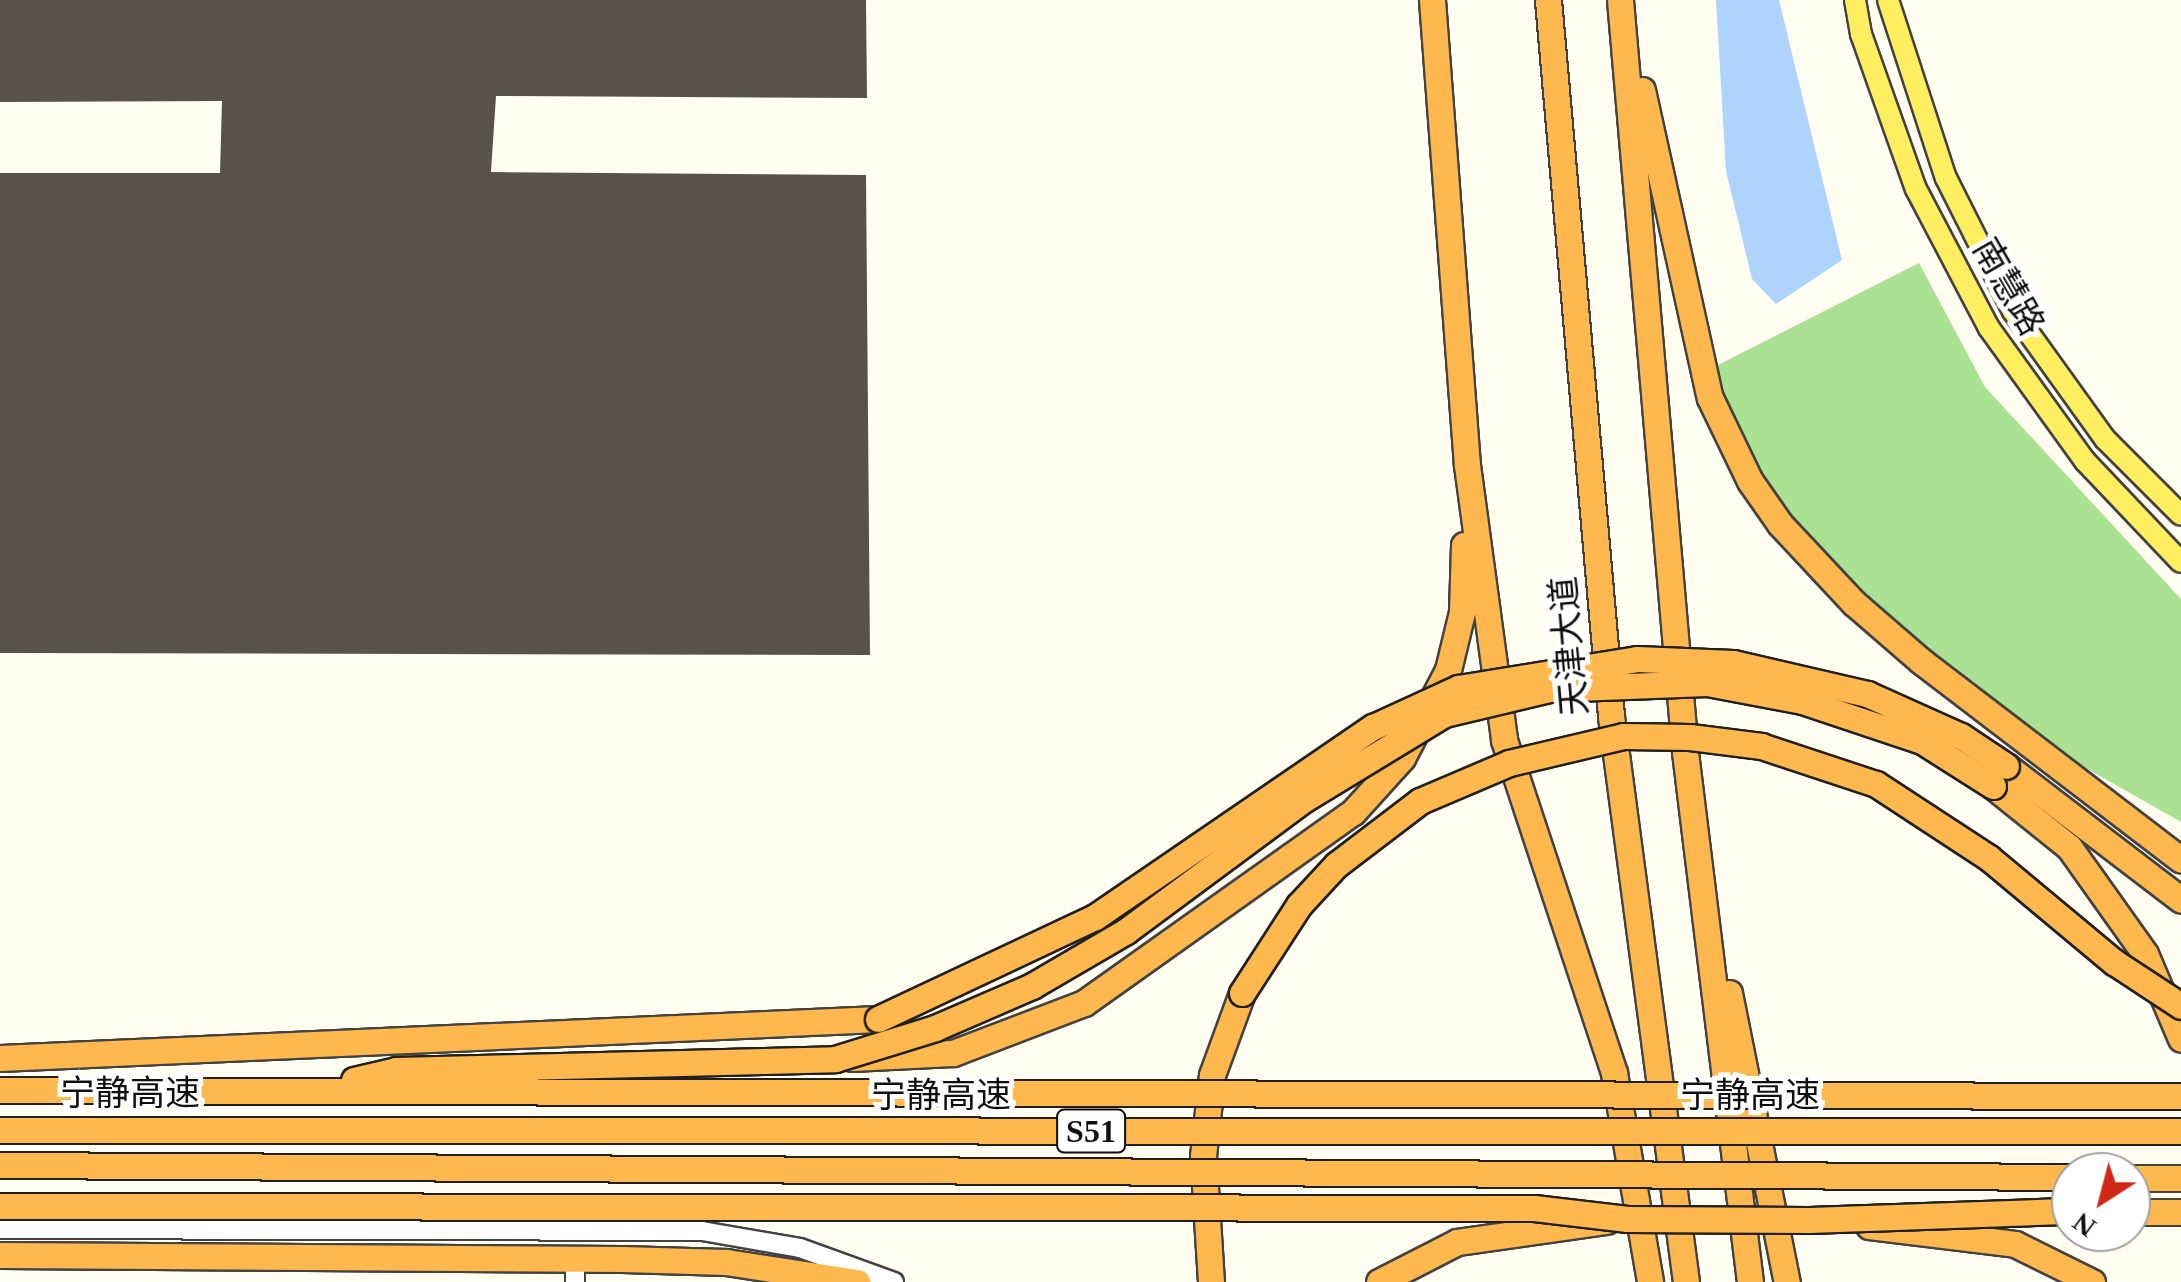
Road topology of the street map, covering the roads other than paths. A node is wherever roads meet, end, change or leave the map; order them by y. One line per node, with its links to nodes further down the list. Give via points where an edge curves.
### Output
1 (1432, 0): 6 (highway)
2 (1548, 0): 40 (highway, 天津大道, via 1611,716)
3 (1622, 0): 10 (highway); 11 (highway, via 1698,361 1750,481 1854,604 2116,816)
4 (1855, 0): 8 (main road, 南慧路, via 1916,189 1989,328 2086,461)
5 (1888, 0): 7 (main road, 南慧路, via 1946,178 2013,311 2104,439)
6 (1467, 465): 16 (highway, bridge, via 1462,612 1448,670 1402,758 1353,812 1084,1003 953,1053); 35 (highway, via 1504,740 1614,1073)
7 (2181, 515)
8 (2181, 562)
9 (1999, 776): 12 (highway); 14 (highway, via 2069,847 2144,954); 15 (highway, bridge, via 1948,730 1867,694 1733,663 1637,659 1458,688 1373,727 1095,918 878,1019); 16 (highway, bridge, via 1922,741 1802,701 1726,686 1550,689 1444,714 1368,756 1126,931 1032,986 935,1028)
10 (1694, 829): 41 (highway); 42 (highway)
11 (2181, 860)
12 (2181, 900)
13 (2181, 1006): 38 (highway, bridge, via 2114,962 1930,815 1876,784 1761,746 1673,737 1623,736 1509,763 1420,801 1336,866 1300,905 1242,993 1212,1075 1202,1156)
14 (2181, 1039)
15 (0, 1058)
16 (835, 1058): 17 (highway, bridge, via 396,1070)
17 (316, 1089): 18 (highway, bridge); 19 (highway, bridge)
18 (0, 1090)
19 (2181, 1096)
20 (0, 1130): 21 (highway, 宁静高速 / S51, bridge)
21 (2181, 1131)
22 (0, 1165): 23 (highway, 宁静高速 / S51, bridge)
23 (2051, 1177)
24 (2151, 1178): 25 (highway)
25 (2181, 1178)
26 (0, 1206): 30 (highway, bridge, via 1534,1208)
27 (2151, 1212): 28 (highway)
28 (2181, 1212)
29 (2051, 1213): 31 (highway, bridge)
30 (1627, 1219): 31 (highway, bridge); 39 (highway, bridge, via 1457,1242)
31 (1809, 1220): 43 (highway, bridge, via 2015,1244)
32 (0, 1229): 37 (street, via 702,1231 800,1248)
33 (0, 1255): 34 (highway)
34 (576, 1270): 36 (highway, via 726,1262)
35 (1647, 1278)
36 (857, 1282)
37 (894, 1282)
38 (1210, 1282)
39 (1378, 1282)
40 (1686, 1282)
41 (1750, 1282)
42 (1787, 1282)
43 (2092, 1282)

